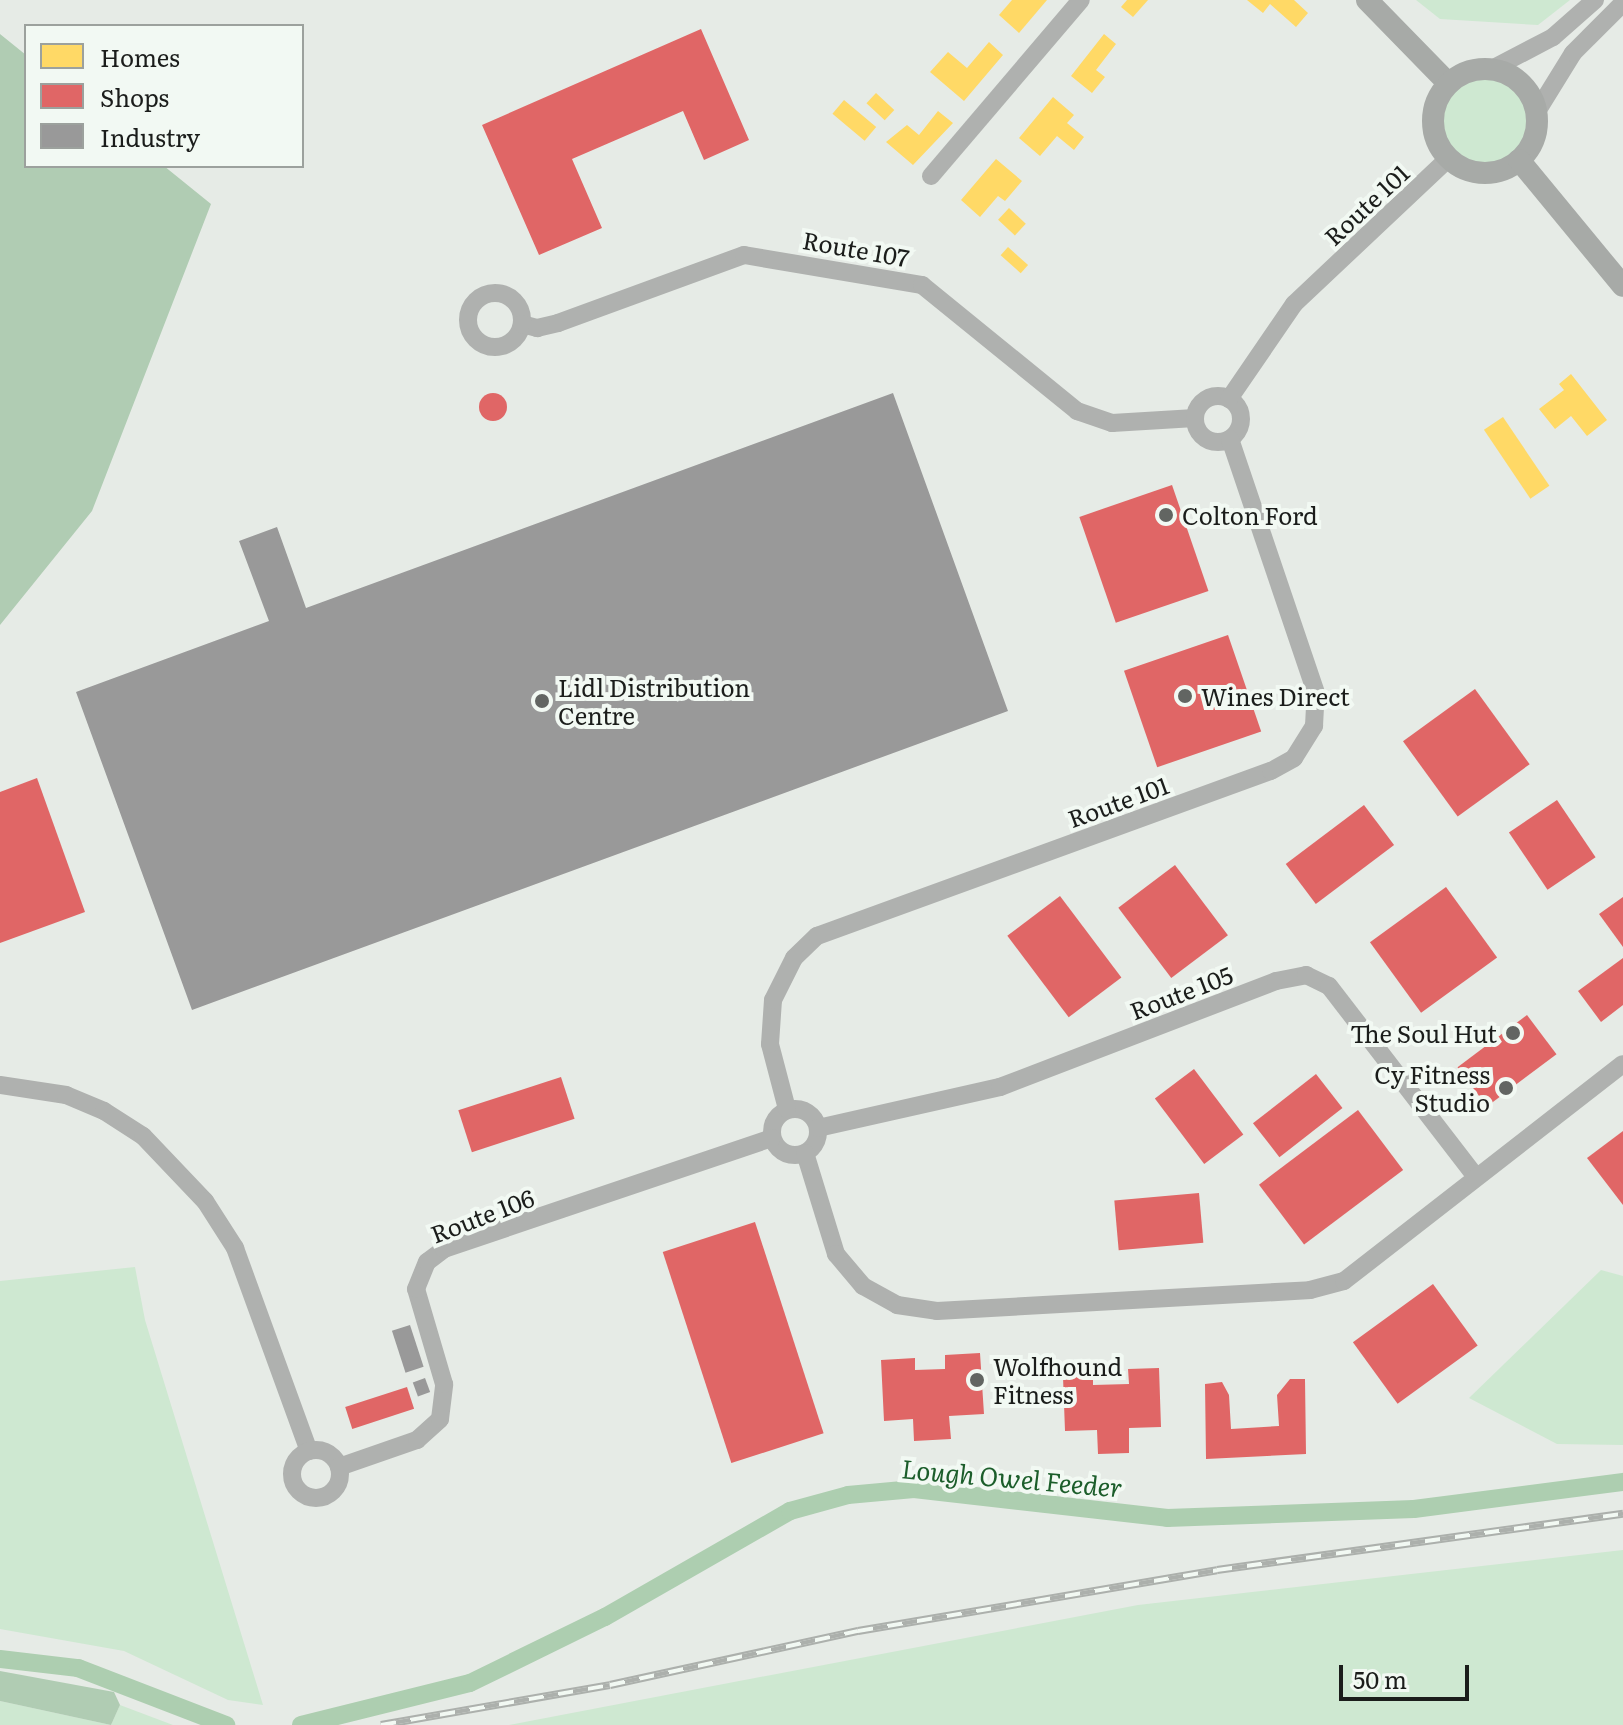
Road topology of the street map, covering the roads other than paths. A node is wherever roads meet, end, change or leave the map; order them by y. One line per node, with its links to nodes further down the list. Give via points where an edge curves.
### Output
1 (1081, 0): 10 (street)
2 (1367, 0): 6 (main road)
3 (1595, 0): 5 (street, via 1553,37)
4 (1623, 3): 7 (street, via 1573,53)
5 (1490, 70): 6 (main road, via 1463,74); 7 (main road, via 1513,76 1526,88)
6 (1449, 84): 8 (main road, via 1434,113 1434,129)
7 (1536, 113): 9 (main road, via 1536,133)
8 (1449, 158): 9 (main road, via 1476,172 1491,173); 13 (street, Route 101, via 1294,304)
9 (1519, 160): 11 (main road)
10 (931, 176)
11 (1623, 286)
12 (522, 324): 14 (street, Route 107, via 537,328 558,323 744,255 922,285 1048,391 1089,415 1112,423)
13 (1229, 399): 14 (street, via 1207,399); 15 (street, via 1241,415)
14 (1195, 418): 15 (street, via 1204,437 1216,442)
15 (1230, 439): 18 (street, Route 101, via 1316,693 1314,726 1294,758 1271,771 817,936 794,958 773,1000 770,1044)
16 (1623, 1064): 22 (street)
17 (0, 1085): 23 (street, via 66,1095 104,1111 143,1136 205,1201 235,1248)
18 (787, 1109): 19 (street, via 810,1114); 20 (street, via 776,1118)
19 (818, 1128): 21 (street, via 816,1143); 22 (street, Route 105, via 1000,1087 1276,981 1306,975 1329,986)
20 (772, 1138): 21 (street, via 785,1154); 24 (street, Route 106, via 444,1249 427,1262 416,1289 444,1384 440,1419 417,1440)
21 (805, 1153): 22 (street, via 836,1254 854,1276 897,1305 937,1311 1310,1290 1344,1281)
22 (1476, 1177)
23 (309, 1451): 24 (street, via 331,1455); 24 (street, via 296,1460 292,1476 305,1495 321,1498 334,1490)
24 (339, 1467)

